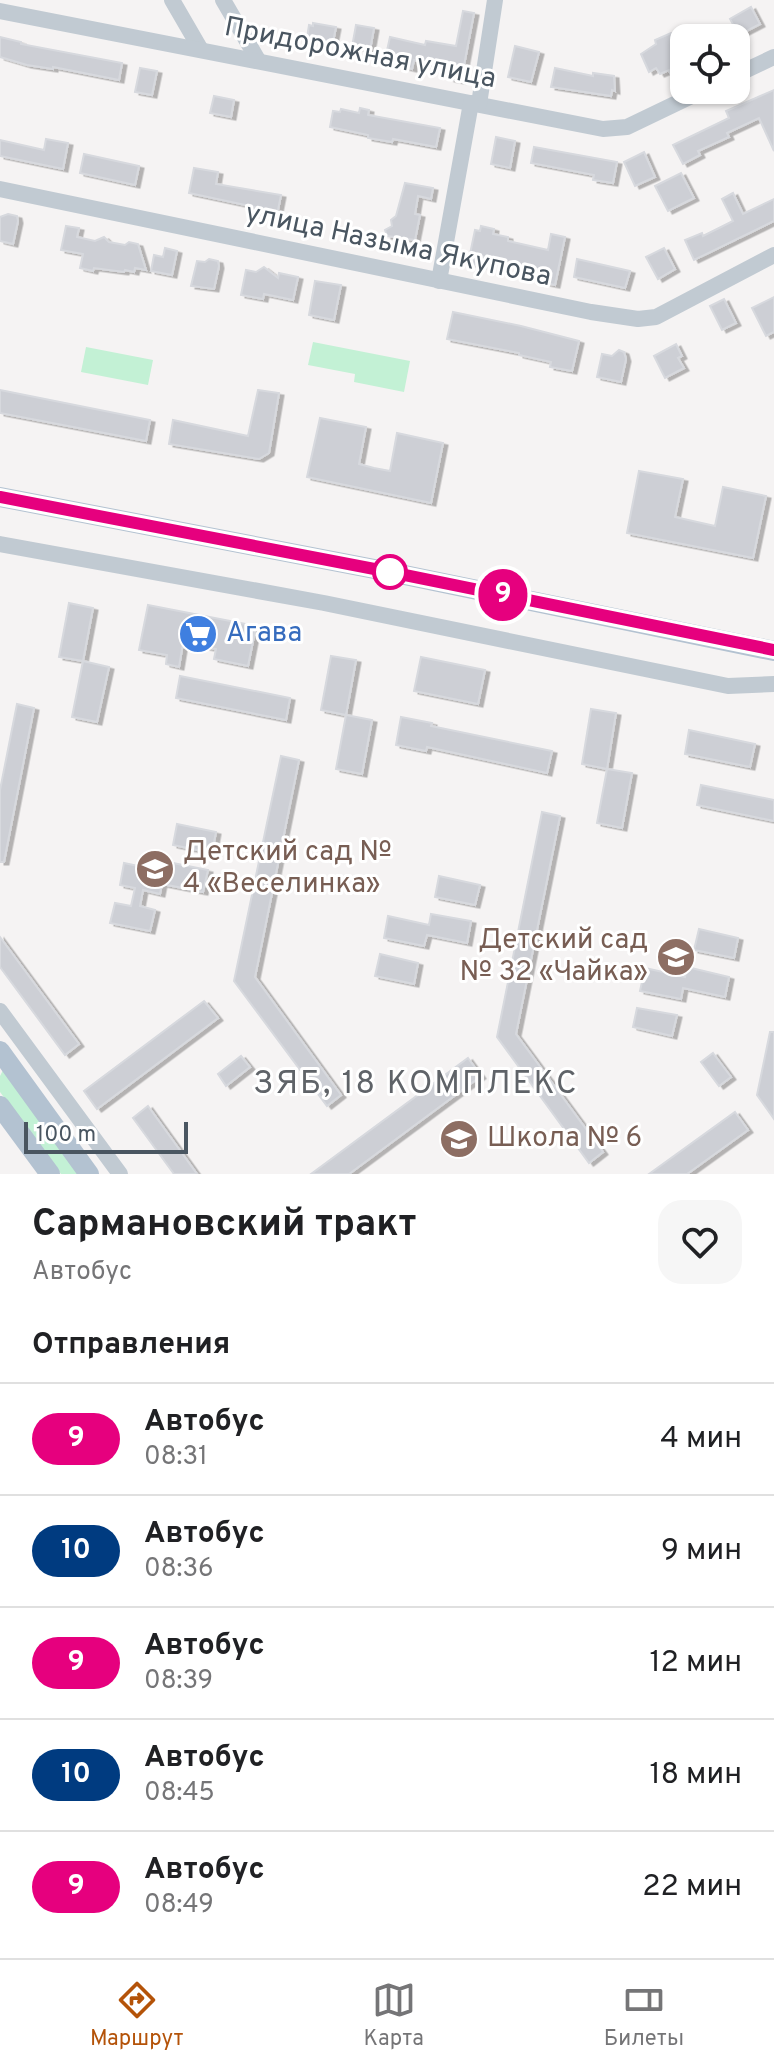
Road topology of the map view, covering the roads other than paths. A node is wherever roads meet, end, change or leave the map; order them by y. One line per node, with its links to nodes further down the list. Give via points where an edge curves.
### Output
1 (172, 0): 5 (street)
2 (223, 0): 7 (street)
3 (495, 0): 9 (street)
4 (0, 11): 5 (street, Придорожная улица)
5 (201, 50): 7 (street, Придорожная улица)
6 (774, 57): 8 (street)
7 (258, 60): 9 (street, Придорожная улица)
8 (750, 68)
9 (475, 103): 10 (street, Придорожная улица, via 603,129 627,127); 13 (street)
10 (675, 104)
11 (0, 189): 13 (street, улица Назыма Якупова)
12 (774, 255): 13 (street, улица Назыма Якупова, via 656,317 638,319)
13 (439, 281)
14 (0, 497): 16 (main road)
15 (0, 544): 17 (street, via 324,603 728,686)
16 (774, 651)
17 (774, 684)
18 (0, 1011): 21 (street)
19 (0, 1052): 20 (main road)
20 (19, 1076): 21 (street); 24 (main road)
21 (60, 1092): 25 (street)
22 (0, 1106): 23 (main road)
23 (50, 1174)
24 (89, 1174)
25 (120, 1174)

